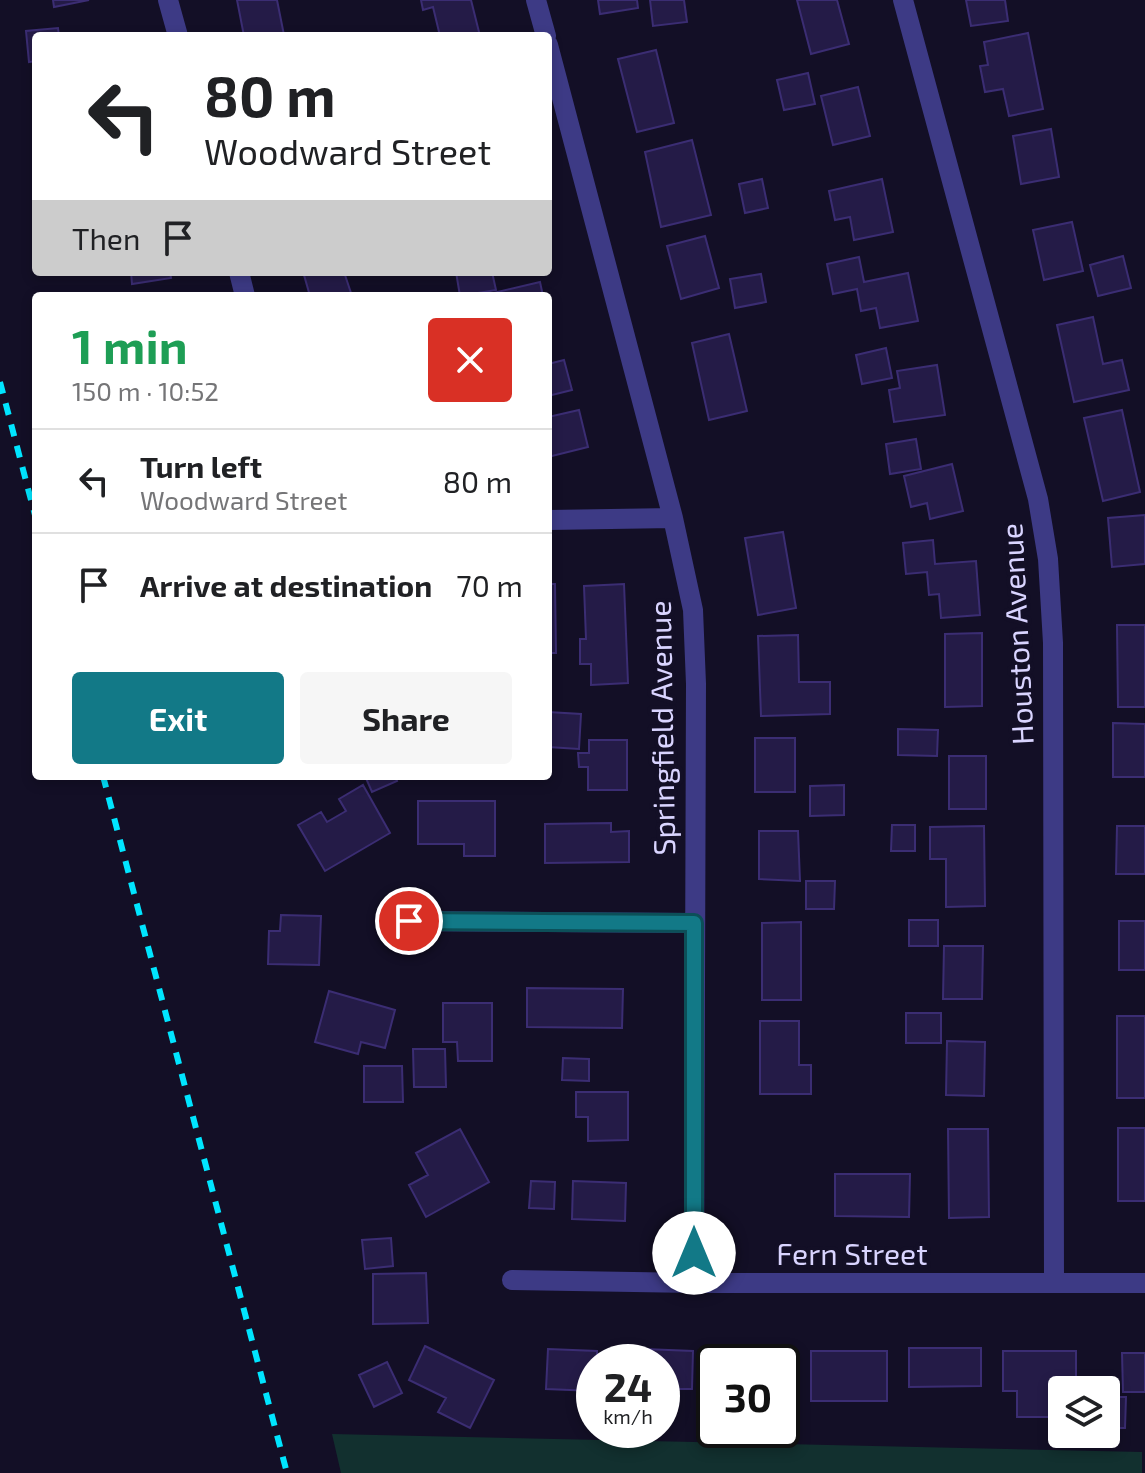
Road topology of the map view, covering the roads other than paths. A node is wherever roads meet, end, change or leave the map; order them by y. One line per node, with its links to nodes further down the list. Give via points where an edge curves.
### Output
1 (168, 0): 4 (street)
2 (536, 0): 5 (street)
3 (903, 0): 12 (street, Houston Avenue, via 1038,499 1048,559 1053,643)
4 (177, 32)
5 (545, 32)
6 (552, 60): 7 (street, Springfield Avenue)
7 (673, 518): 8 (street); 10 (street, Springfield Avenue, via 693,610)
8 (552, 520)
9 (409, 921): 10 (street)
10 (694, 923): 13 (street, Springfield Avenue)
11 (512, 1280): 13 (street, Fern Street)
12 (1054, 1282): 13 (street, Fern Street); 14 (street, Fern Street)
13 (694, 1283)
14 (1145, 1283)

